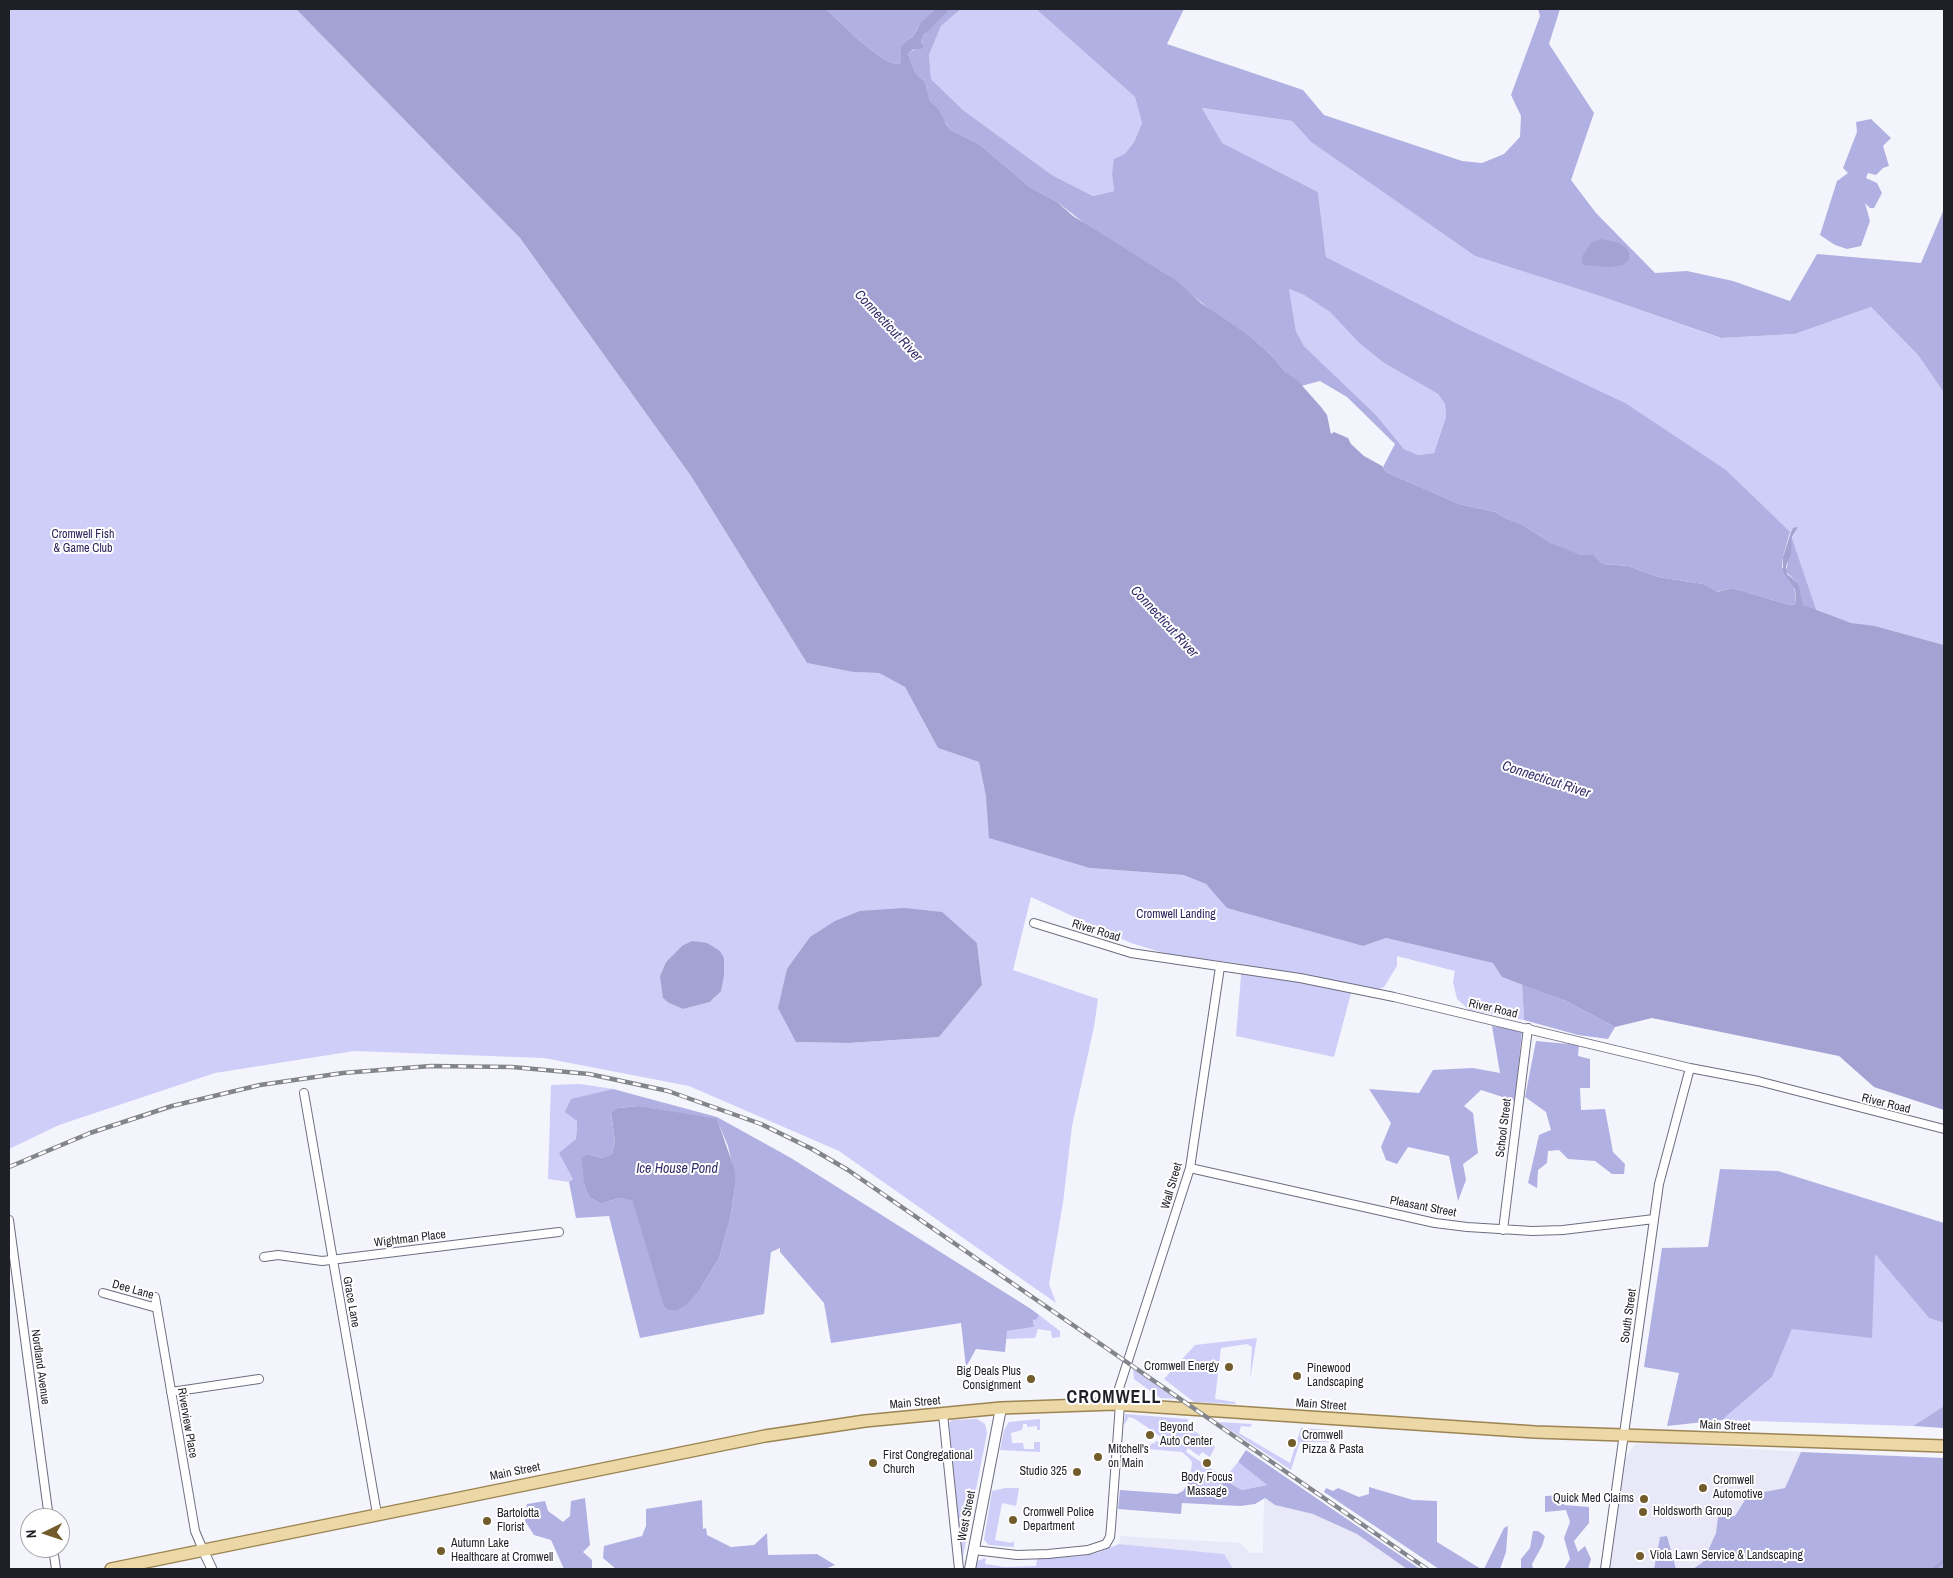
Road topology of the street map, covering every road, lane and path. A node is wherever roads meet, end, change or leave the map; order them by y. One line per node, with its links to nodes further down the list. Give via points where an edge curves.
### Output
1 (1034, 923): 2 (street, River Road, via 1131,953)
2 (1220, 967): 3 (street, River Road, via 1342,986); 7 (street, Wall Street)
3 (1528, 1028): 4 (street, River Road); 10 (street, School Street)
4 (1690, 1068): 6 (street, River Road, via 1758,1081); 8 (street, South Street, via 1668,1146)
5 (304, 1093): 13 (street, Grace Lane)
6 (1944, 1129)
7 (1190, 1168): 10 (street, Pleasant Street, via 1435,1223); 19 (street, Wall Street)
8 (1654, 1219): 10 (street, Pleasant Street, via 1563,1230); 22 (street, South Street)
9 (9, 1220): 24 (street, Nordland Avenue)
10 (1503, 1230)
11 (559, 1232): 13 (street, Wightman Place)
12 (264, 1257): 13 (street, Wightman Place, via 278,1255)
13 (333, 1260): 25 (street, Grace Lane)
14 (104, 1293): 16 (street, Dee Lane)
15 (155, 1297): 16 (street, Riverview Place)
16 (157, 1308): 18 (street, Riverview Place)
17 (259, 1379): 18 (street)
18 (171, 1392): 26 (street, Riverview Place, via 195,1531)
19 (1117, 1404): 20 (main road, Main Street); 22 (main road, Main Street, via 1463,1428); 27 (street, Wall Street, via 1111,1528 1106,1544 1088,1550 1048,1554 1019,1555)
20 (1001, 1408): 21 (main road, Main Street); 27 (main road, West Street)
21 (943, 1414): 25 (main road, Main Street, via 773,1434); 30 (street)
22 (1623, 1435): 23 (main road, Main Street); 32 (street, South Street)
23 (1944, 1446)
24 (48, 1508)
25 (377, 1514): 26 (main road, Main Street)
26 (203, 1550): 28 (main road, Main Street); 29 (street)
27 (974, 1550): 31 (main road, West Street)
28 (111, 1569)
29 (212, 1569)
30 (959, 1569)
31 (970, 1569)
32 (1605, 1569)

